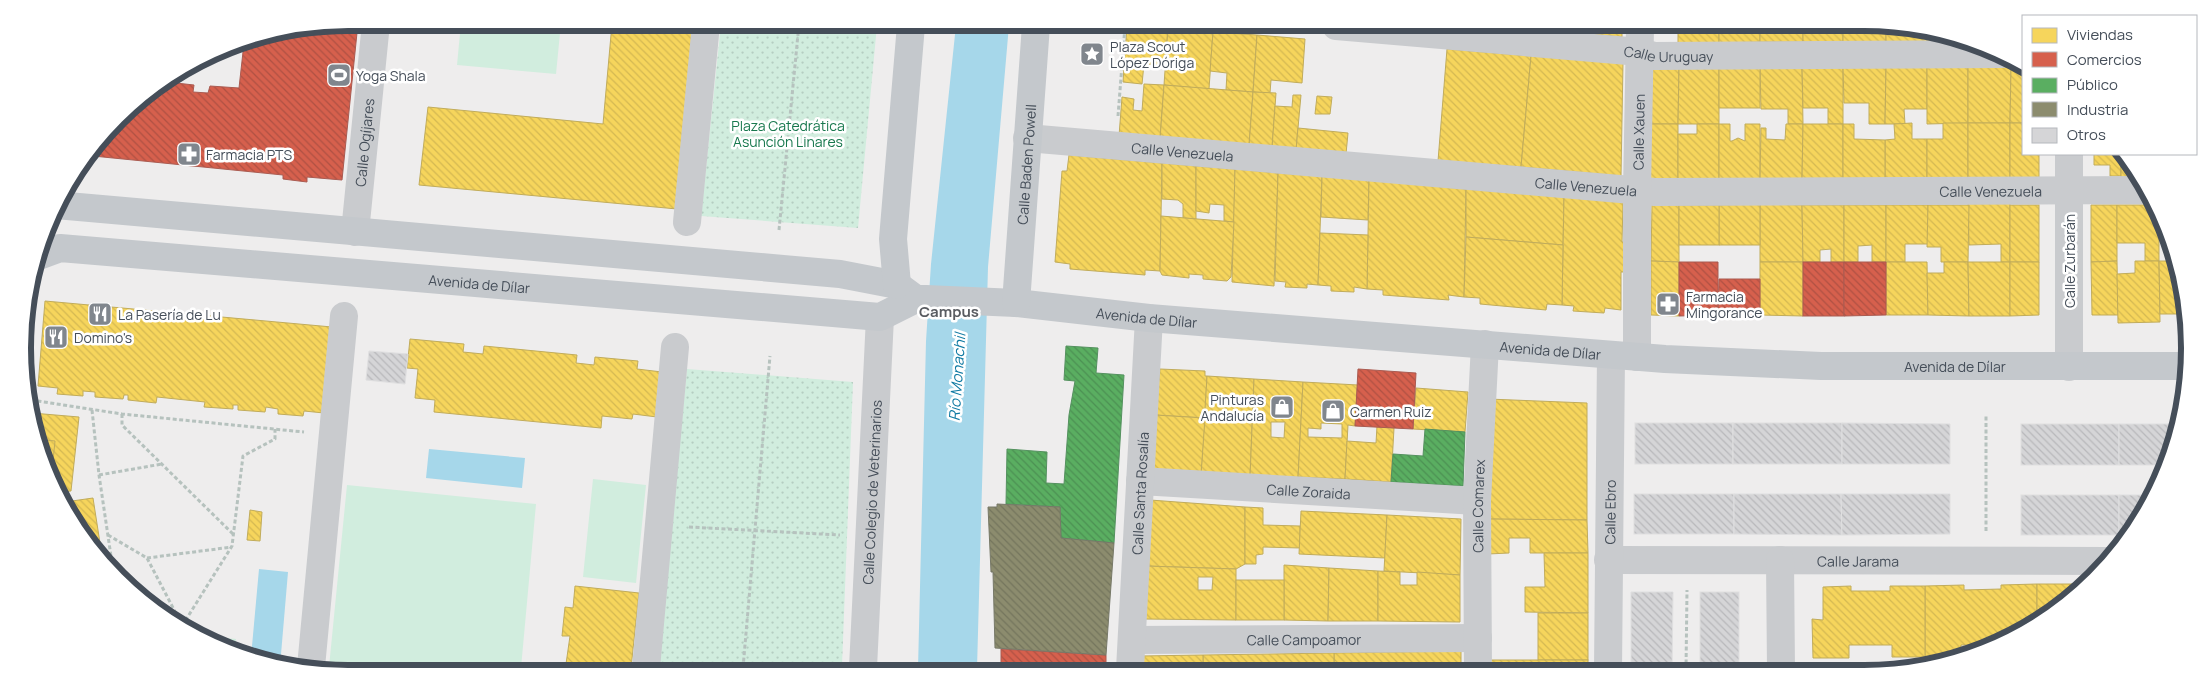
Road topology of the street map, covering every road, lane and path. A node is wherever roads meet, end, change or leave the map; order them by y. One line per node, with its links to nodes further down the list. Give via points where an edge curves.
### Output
1 (375, 31): 19 (street, Calle Ogíjares)
2 (705, 31): 17 (street)
3 (798, 31): 18 (path)
4 (910, 31): 21 (main road, via 893,240)
5 (1036, 31): 11 (main road, Calle Baden Powell)
6 (1124, 31): 10 (path)
7 (1445, 31): 8 (street, Calle Uruguay)
8 (1640, 40): 9 (street, Calle Uruguay, via 1654,56); 14 (street, Calle Xauen)
9 (1983, 54)
10 (1118, 118)
11 (1027, 138): 14 (street, Calle Venezuela); 22 (main road, Calle Baden Powell)
12 (2069, 155): 15 (street, Calle Zurbarán)
13 (2138, 190): 15 (street, Calle Venezuela)
14 (1637, 191): 15 (street, Calle Venezuela); 29 (street, Calle Xauen)
15 (2069, 191): 31 (street, Calle Zurbarán)
16 (65, 206): 19 (main road, Avenida de Dílar)
17 (687, 222)
18 (779, 230)
19 (355, 232): 21 (main road, Avenida de Dílar, via 840,274)
20 (46, 253): 24 (main road, Avenida de Dílar, via 60,248)
21 (913, 294): 22 (main road, Avenida de Dílar); 24 (main road)
22 (1007, 303): 25 (main road, Avenida de Dílar)
23 (344, 316): 59 (street)
24 (880, 317): 62 (street, Calle Colegio de Veterinarios)
25 (1149, 318): 26 (main road, Avenida de Dílar); 40 (street, Calle Santa Rosalía)
26 (1485, 344): 29 (main road, Avenida de Dílar); 41 (street, Calle Comarex)
27 (675, 347): 42 (street)
28 (770, 356): 43 (path)
29 (1624, 356): 31 (main road, Avenida de Dílar, via 1821,366); 51 (street, Calle Ebro)
30 (2180, 366): 31 (main road, Avenida de Dílar)
31 (2069, 367)
32 (36, 401): 33 (path)
33 (92, 410): 34 (path); 39 (path)
34 (122, 414): 36 (path); 38 (path, via 122,426)
35 (1986, 416): 47 (path)
36 (276, 429): 37 (path); 45 (path, via 275,439 243,456)
37 (297, 431)
38 (162, 464): 39 (path); 45 (path)
39 (99, 475): 44 (path)
40 (1140, 481): 41 (street, Calle Zoraida); 58 (street, Calle Santa Rosalía)
41 (1477, 501): 57 (street, Calle Comarex)
42 (658, 526): 43 (path); 60 (street)
43 (754, 531): 46 (path); 61 (path)
44 (108, 535): 49 (path); 50 (path)
45 (234, 535): 48 (path)
46 (846, 536)
47 (1986, 537)
48 (232, 546): 50 (path); 56 (path)
49 (111, 558)
50 (147, 558): 55 (path)
51 (1608, 560): 52 (street, Calle Jarama); 65 (street, Calle Ebro)
52 (1780, 560): 53 (street, Calle Jarama); 67 (street)
53 (2098, 561)
54 (1687, 590): 66 (path)
55 (175, 613)
56 (186, 620)
57 (1478, 638): 58 (street, Calle Campoamor); 64 (street, Calle Comarex)
58 (1132, 640): 63 (street, Calle Santa Rosalía)
59 (311, 662)
60 (646, 665)
61 (743, 665)
62 (863, 665)
63 (1130, 665)
64 (1478, 665)
65 (1608, 665)
66 (1686, 665)
67 (1781, 665)

